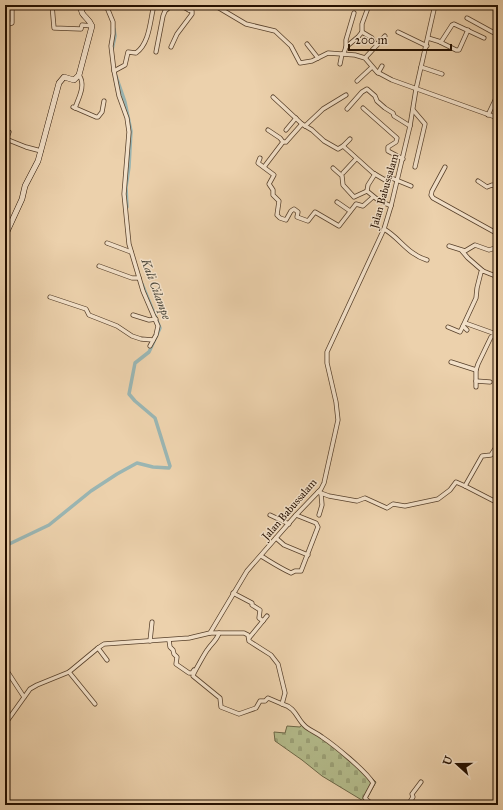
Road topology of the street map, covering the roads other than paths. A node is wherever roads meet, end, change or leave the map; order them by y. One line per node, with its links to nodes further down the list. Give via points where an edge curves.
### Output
1 (12, 5): 16 (street, via 12,23)
2 (52, 5): 17 (street, via 54,28 81,29 82,25)
3 (80, 5): 17 (street, via 82,14)
4 (106, 5): 40 (street, via 113,22 111,51)
5 (154, 5): 40 (street, via 140,49 136,53 128,52 125,65)
6 (172, 5): 32 (street, via 163,16)
7 (180, 5): 12 (street)
8 (198, 5): 12 (street)
9 (214, 5): 34 (street, via 246,24 275,31 291,46 300,63)
10 (369, 5): 19 (street, via 362,24)
11 (435, 5): 24 (street, Jalan Babussalam)
12 (189, 10): 30 (street, via 192,14)
13 (354, 12): 31 (street, via 349,24)
14 (467, 18): 15 (street)
15 (477, 23): 21 (street); 22 (street)
16 (5, 25)
17 (92, 26): 43 (street)
18 (468, 30): 21 (street); 26 (street, via 453,24); 26 (street, via 459,50)
19 (362, 32): 28 (street, via 372,38); 31 (street)
20 (398, 32): 29 (street)
21 (473, 32): 25 (street)
22 (498, 35)
23 (385, 36): 28 (street)
24 (428, 38): 26 (street); 29 (street, Jalan Babussalam)
25 (484, 38)
26 (440, 42)
27 (307, 44): 34 (street)
28 (377, 45): 35 (street)
29 (427, 46): 39 (street, Jalan Babussalam)
30 (171, 47)
31 (346, 47): 33 (street)
32 (156, 52)
33 (343, 53): 34 (street, via 328,53); 35 (street); 36 (street)
34 (318, 58)
35 (365, 58): 38 (street)
36 (340, 64)
37 (382, 66): 41 (street)
38 (372, 67): 41 (street); 44 (street)
39 (421, 67): 42 (street); 45 (street, Jalan Babussalam)
40 (115, 71): 91 (street, via 119,96 130,132 124,194)
41 (378, 73): 45 (street)
42 (442, 74)
43 (79, 75): 49 (street, via 83,86 74,107 98,117); 65 (street, via 74,80 63,78 59,83)
44 (357, 81)
45 (416, 89): 52 (street, Jalan Babussalam); 53 (street)
46 (498, 94): 53 (street)
47 (346, 95): 56 (street)
48 (273, 97): 54 (street)
49 (104, 102)
50 (363, 108): 68 (street, via 397,138 396,142 388,147 388,151)
51 (347, 109): 57 (street, via 367,89 394,116)
52 (413, 110): 57 (street, Jalan Babussalam); 70 (street, via 425,124)
53 (488, 115): 55 (street)
54 (296, 118): 56 (street); 59 (street)
55 (498, 118)
56 (304, 125): 63 (street); 64 (street, via 338,149)
57 (410, 126): 68 (street, Jalan Babussalam)
58 (268, 130): 63 (street)
59 (286, 130)
60 (9, 132): 62 (street)
61 (350, 138): 64 (street)
62 (6, 140): 65 (street)
63 (283, 142): 69 (street)
64 (343, 146): 67 (street)
65 (41, 151): 86 (street)
66 (260, 158): 69 (street, via 258,163)
67 (356, 159): 73 (street); 74 (street)
68 (403, 159): 75 (street, Jalan Babussalam)
69 (264, 167): 83 (street, via 274,175 268,184 273,190 273,195 279,200 277,215 284,220 294,209 298,212 298,219 308,221 315,212 339,226)
70 (415, 167)
71 (445, 167): 85 (street, via 431,196)
72 (333, 168): 79 (street, via 342,176 343,185 354,197)
73 (343, 173)
74 (375, 174): 75 (street, via 385,180 389,177); 79 (street)
75 (398, 180): 77 (street); 82 (street, Jalan Babussalam)
76 (478, 180): 78 (street, via 487,187 492,185)
77 (411, 186)
78 (498, 188)
79 (367, 191): 80 (street)
80 (373, 197): 82 (street); 83 (street, via 363,206 356,204)
81 (337, 202): 83 (street)
82 (391, 206): 84 (street, Jalan Babussalam)
83 (350, 211)
84 (384, 229): 92 (street, via 415,255); 113 (street, Jalan Babussalam, via 327,352 338,420)
85 (498, 234)
86 (5, 236)
87 (107, 243): 91 (street)
88 (498, 244): 90 (street, via 489,250 475,245)
89 (449, 246): 90 (street)
90 (462, 250): 94 (street)
91 (131, 252): 96 (street)
92 (427, 260)
93 (99, 266): 96 (street, via 132,278)
94 (483, 271): 95 (street); 100 (street, via 477,284 476,298)
95 (498, 277)
96 (139, 278): 99 (street)
97 (50, 297): 104 (street, via 84,308 89,315 117,326 132,336)
98 (133, 315): 99 (street, via 149,320)
99 (156, 319): 104 (street, via 158,328)
100 (464, 325): 101 (street, via 460,332); 102 (street); 103 (street)
101 (448, 327)
102 (467, 330)
103 (496, 336): 107 (street, via 490,339)
104 (153, 340): 105 (street)
105 (150, 346)
106 (451, 362): 107 (street)
107 (476, 370): 108 (street)
108 (476, 381): 109 (street); 110 (street)
109 (490, 382)
110 (476, 387)
111 (498, 444): 112 (street, via 492,455 482,456)
112 (465, 486): 113 (street, via 456,482 438,499 405,506 393,504 387,508 365,498 357,501); 114 (street)
113 (320, 492): 116 (street, Jalan Babussalam); 117 (street, via 322,505)
114 (498, 503)
115 (270, 515): 118 (street)
116 (296, 515): 118 (street, Jalan Babussalam); 120 (street, via 318,525)
117 (319, 516)
118 (289, 524): 119 (street, Jalan Babussalam)
119 (276, 538): 120 (street, via 284,545); 121 (street, Jalan Babussalam)
120 (308, 555): 121 (street, via 300,572 295,571 291,574)
121 (261, 556): 122 (street, Jalan Babussalam)
122 (233, 593): 125 (street, via 260,610 258,618); 126 (street, Jalan Babussalam)
123 (267, 616): 125 (street)
124 (152, 622): 130 (street)
125 (263, 622): 128 (street)
126 (210, 633): 127 (street); 129 (street)
127 (219, 633): 128 (street, via 244,633); 138 (street, via 193,676 220,698 222,707 239,714 256,708 260,701 268,698)
128 (249, 638): 138 (street, via 271,655 278,664 285,693)
129 (169, 640): 130 (street); 133 (street, via 170,647 177,657 177,665 190,673)
130 (150, 641): 131 (street, via 107,643)
131 (98, 648): 132 (street); 135 (street)
132 (107, 660)
133 (198, 663)
134 (7, 671): 136 (street)
135 (69, 672): 136 (street, via 37,685); 137 (street)
136 (24, 697): 139 (street)
137 (94, 704)
138 (282, 704): 141 (street, via 291,708 306,727 324,738 367,775 373,783 366,798)
139 (5, 724)
140 (421, 782): 142 (street)
141 (374, 805)
142 (408, 805)

